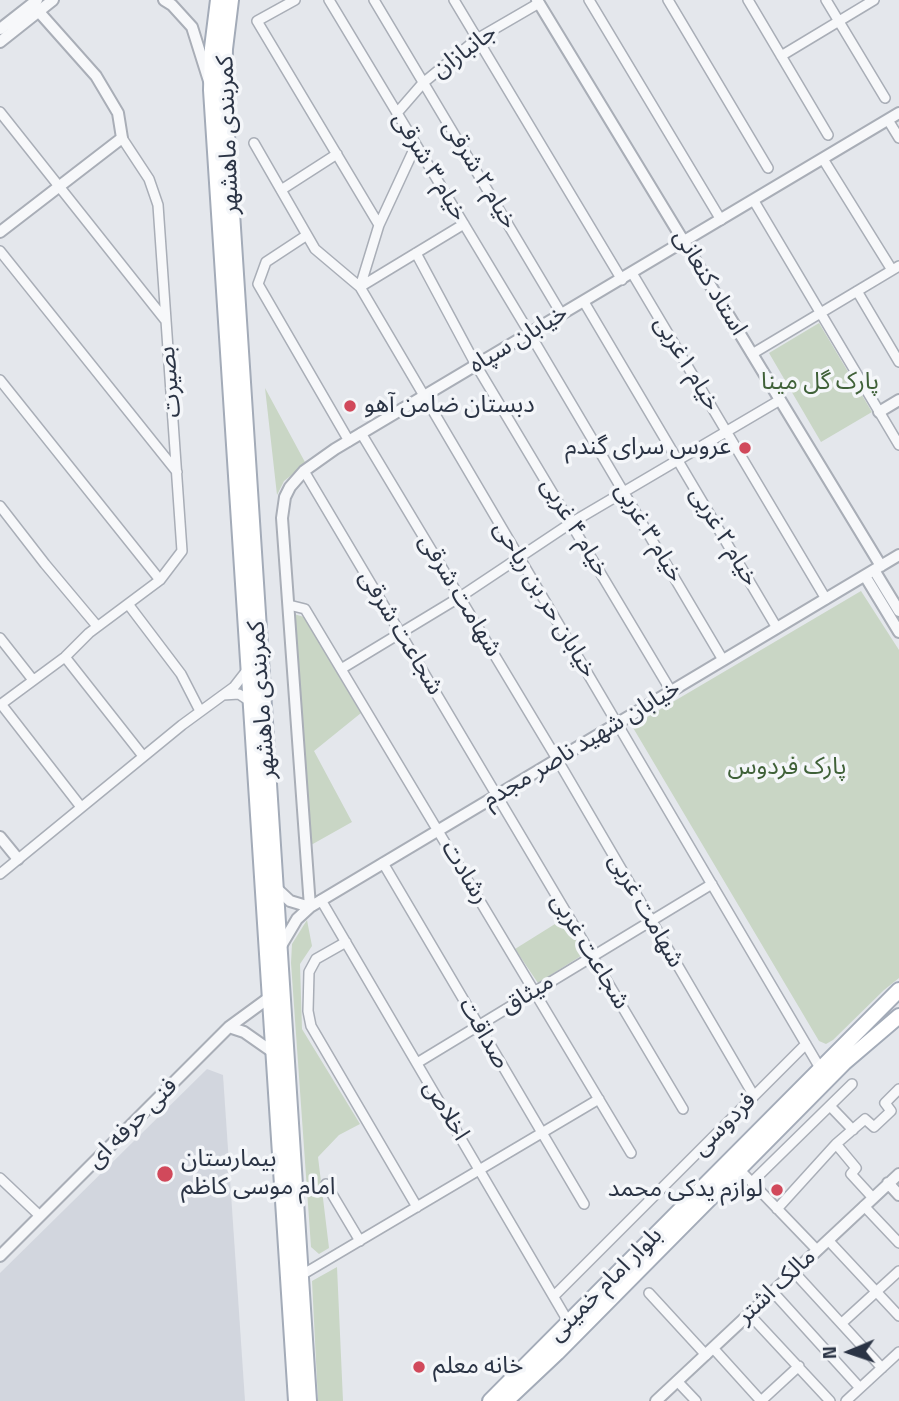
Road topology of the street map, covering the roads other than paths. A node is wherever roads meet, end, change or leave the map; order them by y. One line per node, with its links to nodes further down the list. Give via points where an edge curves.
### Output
1 (52, 0): 15 (street)
2 (164, 0): 22 (street, via 192,27)
3 (218, 0): 22 (main road, کمربندی ماهشهر)
4 (231, 0): 110 (main road, کمربندی ماهشهر, via 224,89)
5 (295, 0): 33 (street, via 257,21)
6 (329, 0): 25 (street, خیام ۳ شرقی)
7 (374, 0): 21 (street, خیام ۲ شرقی)
8 (454, 0): 18 (street)
9 (589, 0): 39 (street)
10 (668, 0): 35 (street)
11 (748, 0): 20 (street)
12 (827, 0): 16 (street)
13 (874, 0): 16 (street)
14 (539, 1): 18 (street, جانبازان); 44 (street, استاد کنعانی)
15 (35, 4): 17 (street); 19 (street); 29 (street, via 96,76 118,113)
16 (839, 21): 20 (street); 23 (street)
17 (0, 29)
18 (477, 39): 21 (street, جانبازان); 49 (street)
19 (0, 42)
20 (781, 56): 28 (street)
21 (423, 83): 25 (street, جانبازان); 54 (street, خیام ۲ شرقی)
22 (211, 90): 91 (main road, کمربندی ماهشهر)
23 (885, 98)
24 (0, 111): 36 (street)
25 (397, 113): 32 (street, خیام ۳ شرقی)
26 (899, 113): 27 (street, خیابان سپاه)
27 (888, 120): 30 (street); 34 (street, خیابان سپاه)
28 (828, 135)
29 (122, 138): 36 (street); 55 (street, بصیرت, via 149,179 158,205)
30 (899, 138)
31 (254, 143): 37 (street, خیابان حر بن ریاحی)
32 (416, 145): 40 (street, خیام ۳ شرقی); 41 (street)
33 (337, 154): 37 (street); 41 (street)
34 (823, 159): 38 (street, خیابان سپاه); 47 (street)
35 (768, 168)
36 (59, 186): 42 (street); 55 (street)
37 (281, 190): 43 (street, خیابان حر بن ریاحی)
38 (754, 201): 39 (street, خیابان سپاه); 53 (street)
39 (721, 220): 44 (street, خیابان سپاه)
40 (464, 224): 46 (street); 56 (street, خیام ۳ شرقی)
41 (379, 225): 50 (street)
42 (0, 232)
43 (307, 234): 50 (street, خیابان حر بن ریاحی, via 315,249); 67 (street, via 266,262 258,284)
44 (684, 243): 48 (street, خیابان سپاه); 57 (street, استاد کنعانی)
45 (0, 251): 71 (street)
46 (416, 253): 50 (street); 59 (street, خیام ۴ غربی)
47 (895, 268): 51 (street)
48 (632, 273): 49 (street, خیابان سپاه); 65 (street, خیام ۱غربی)
49 (622, 279): 52 (street, خیابان سپاه)
50 (360, 287): 61 (street, خیابان حر بن ریاحی)
51 (857, 291): 53 (street); 58 (street)
52 (584, 302): 54 (street, خیابان سپاه); 69 (street, خیام ۲ غربی)
53 (821, 313): 57 (street); 64 (street)
54 (562, 315): 56 (street, خیابان سپاه)
55 (166, 321): 71 (street, بصیرت)
56 (530, 334): 59 (street, خیابان سپاه); 72 (street, خیام ۳ غربی)
57 (752, 354): 62 (street, استاد کنعانی)
58 (899, 362)
59 (477, 365): 61 (street, خیابان سپاه); 74 (street, خیام ۴ غربی)
60 (0, 380): 78 (street)
61 (424, 396): 66 (street, خیابان سپاه); 76 (street, خیابان حر بن ریاحی)
62 (780, 400): 65 (street); 77 (street, استاد کنعانی)
63 (899, 400): 64 (street)
64 (879, 412): 68 (street)
65 (726, 431): 69 (street); 80 (street, خیام ۱غربی)
66 (361, 433): 67 (street, خیابان سپاه); 79 (street, شهامت شرقی)
67 (349, 440): 70 (street, خیابان سپاه)
68 (899, 445)
69 (678, 460): 72 (street); 85 (street, خیام ۲ غربی)
70 (304, 471): 82 (street, خیابان سپاه, via 290,487 283,507); 87 (street, شجاعت شرقی)
71 (178, 473): 78 (street, بصیرت, via 182,551)
72 (623, 492): 74 (street); 90 (street, خیام ۳ غربی)
73 (0, 506): 84 (street)
74 (571, 523): 76 (street); 94 (street, خیام ۴ غربی)
75 (899, 555): 77 (street, خیابان شهید ناصر مجدم)
76 (519, 558): 79 (street); 99 (street, خیابان حر بن ریاحی)
77 (873, 571): 80 (street, خیابان شهید ناصر مجدم); 83 (street); 86 (street)
78 (160, 580): 81 (street, بصیرت)
79 (460, 597): 87 (street); 101 (street, شهامت شرقی)
80 (825, 599): 85 (street, خیابان شهید ناصر مجدم)
81 (128, 604): 84 (street, بصیرت); 98 (street, via 181,674)
82 (289, 605): 92 (street, رشادت, via 305,609); 112 (street, خیابان سپاه)
83 (899, 611)
84 (97, 626): 89 (street, بصیرت)
85 (777, 628): 90 (street, خیابان شهید ناصر مجدم)
86 (899, 632)
87 (400, 633): 92 (street); 102 (street, شجاعت شرقی)
88 (0, 638): 93 (street)
89 (65, 657): 93 (street, بصیرت); 100 (street)
90 (723, 660): 94 (street, خیابان شهید ناصر مجدم)
91 (249, 668): 95 (street); 96 (main road, کمربندی ماهشهر)
92 (341, 669): 104 (street, رشادت)
93 (33, 680): 97 (street, بصیرت)
94 (671, 691): 99 (street, خیابان شهید ناصر مجدم)
95 (223, 695): 96 (street, via 239,694); 98 (street)
96 (251, 702): 118 (main road, کمربندی ماهشهر)
97 (0, 705): 103 (street)
98 (200, 711): 100 (street)
99 (617, 723): 101 (street, خیابان شهید ناصر مجدم); 109 (street, خیابان حر بن ریاحی)
100 (143, 757): 103 (street)
101 (557, 760): 102 (street, خیابان شهید ناصر مجدم); 113 (street, شهامت غربی)
102 (496, 796): 104 (street, خیابان شهید ناصر مجدم); 116 (street, شجاعت غربی)
103 (81, 807): 106 (street)
104 (439, 830): 107 (street, خیابان شهید ناصر مجدم); 117 (street, رشادت)
105 (0, 837): 106 (street)
106 (18, 859): 108 (street)
107 (383, 863): 111 (street, خیابان شهید ناصر مجدم); 121 (street, صداقت)
108 (0, 874)
109 (712, 884): 113 (street, میثاق); 123 (street, خیابان حر بن ریاحی)
110 (275, 887): 112 (street, via 290,901); 115 (main road, کمربندی ماهشهر)
111 (321, 900): 112 (street, خیابان شهید ناصر مجدم); 114 (street, اخلاص)
112 (310, 907): 115 (street, خیابان شهید ناصر مجدم)
113 (651, 921): 116 (street, میثاق); 129 (street, شهامت غربی)
114 (346, 942): 125 (street, اخلاص); 147 (street, via 316,959 309,972 312,1026)
115 (279, 949): 157 (main road, کمربندی ماهشهر)
116 (592, 957): 117 (street, میثاق); 132 (street, شجاعت غربی)
117 (535, 991): 121 (street, میثاق); 130 (street, رشادت)
118 (270, 997): 122 (street, فنی حرفه ای); 124 (main road, کمربندی ماهشهر)
119 (896, 997): 126 (main road, بلوار امام خمینی)
120 (899, 1016): 137 (main road, بلوار امام خمینی, via 844,1063)
121 (478, 1026): 125 (street, میثاق); 134 (street, صداقت)
122 (229, 1027): 124 (street); 149 (street, فنی حرفه ای)
123 (806, 1044): 126 (street, خیابان حر بن ریاحی); 129 (street, فردوسی)
124 (274, 1053): 173 (main road, کمربندی ماهشهر)
125 (417, 1063): 138 (street, اخلاص)
126 (820, 1068): 164 (main road, بلوار امام خمینی)
127 (852, 1084): 131 (street)
128 (899, 1089): 133 (street, via 885,1103 891,1111 874,1127 865,1119)
129 (754, 1096): 161 (street, فردوسی)
130 (598, 1099): 134 (street); 136 (street, رشادت)
131 (830, 1105): 133 (street); 141 (street)
132 (683, 1109)
133 (853, 1130): 135 (street)
134 (542, 1133): 138 (street); 146 (street, صداقت)
135 (836, 1144): 145 (street, via 856,1168 851,1174); 148 (street)
136 (631, 1153)
137 (738, 1168): 141 (street); 166 (main road, بلوار امام خمینی)
138 (480, 1170): 147 (street); 161 (street, اخلاص)
139 (899, 1174): 142 (street, مالک اشتر)
140 (0, 1178): 149 (street)
141 (752, 1182): 148 (street)
142 (888, 1183): 144 (street); 145 (street, مالک اشتر)
143 (326, 1184): 151 (street)
144 (899, 1195)
145 (868, 1202): 150 (street, مالک اشتر); 152 (street)
146 (584, 1204)
147 (417, 1207): 151 (street)
148 (778, 1209): 153 (street)
149 (40, 1216): 154 (street, فنی حرفه ای)
150 (828, 1240): 153 (street, مالک اشتر); 159 (street)
151 (360, 1241): 157 (street)
152 (899, 1243)
153 (817, 1250): 156 (street, مالک اشتر)
154 (2, 1251)
155 (899, 1271): 159 (street)
156 (794, 1272): 158 (street, مالک اشتر); 165 (street)
157 (300, 1276): 174 (main road, کمربندی ماهشهر)
158 (773, 1292): 162 (street, مالک اشتر); 172 (street)
159 (876, 1292): 163 (street); 165 (street)
160 (649, 1293): 167 (street)
161 (554, 1296): 164 (street, اخلاص)
162 (749, 1314): 167 (street, مالک اشتر); 169 (street)
163 (899, 1315)
164 (569, 1322): 166 (main road, بلوار امام خمینی)
165 (842, 1324): 170 (street)
166 (553, 1348): 175 (main road, via 505,1376); 176 (main road, بلوار امام خمینی); 177 (main road, بلوار امام خمینی); 178 (main road)
167 (709, 1351): 171 (street, مالک اشتر); 181 (street)
168 (897, 1357): 170 (street)
169 (799, 1367): 181 (street); 182 (street)
170 (882, 1368): 172 (street)
171 (677, 1381): 179 (street, مالک اشتر); 180 (street)
172 (860, 1388): 183 (street)
173 (296, 1401)
174 (309, 1401)
175 (479, 1401)
176 (490, 1401)
177 (506, 1401)
178 (521, 1401)
179 (656, 1401)
180 (696, 1401)
181 (761, 1401)
182 (830, 1401)
183 (846, 1401)

